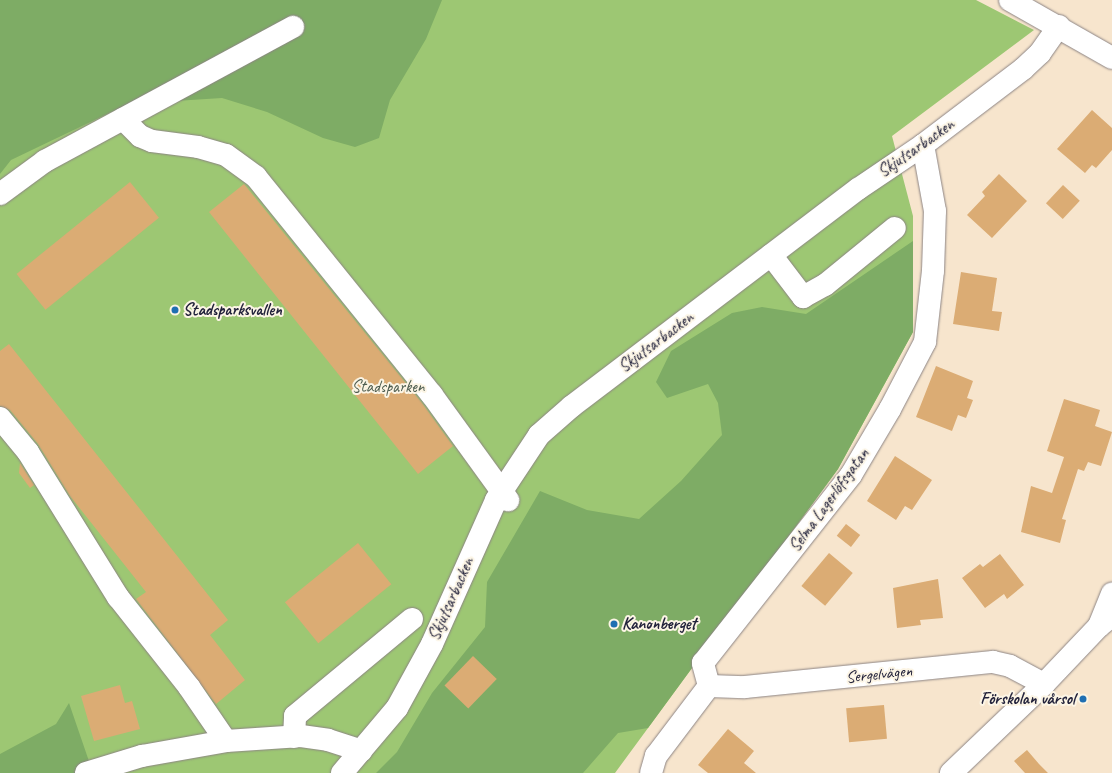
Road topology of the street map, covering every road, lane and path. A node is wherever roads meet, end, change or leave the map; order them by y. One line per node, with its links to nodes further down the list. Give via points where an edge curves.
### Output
1 (1010, 0): 2 (street)
2 (1059, 26): 4 (street); 6 (street, Skjutsarbacken, via 1040,53 1023,69)
3 (293, 27): 5 (street)
4 (1112, 58)
5 (123, 119): 7 (street, via 45,161); 11 (street, via 140,136 152,141 198,147 226,156 256,177 432,395)
6 (923, 144): 9 (street, Skjutsarbacken); 16 (street, Selma Lagerlöfsgatan, via 935,211 934,271 925,342 851,475 703,663)
7 (0, 194)
8 (895, 228): 9 (street, via 825,285 804,297)
9 (771, 255): 11 (street, Skjutsarbacken, via 572,406 539,435)
10 (0, 418): 18 (street, via 28,452 118,597 208,713)
11 (505, 496): 19 (street, Skjutsarbacken, via 473,548 428,651 396,708)
12 (1112, 593): 14 (street)
13 (412, 619): 17 (street, via 296,716)
14 (1105, 621): 15 (street)
15 (1044, 684): 16 (street, Sergelvägen, via 1010,666 993,662 752,687); 23 (street)
16 (709, 686): 22 (street, via 656,756)
17 (294, 737): 18 (street); 19 (street, via 328,740)
18 (226, 741): 20 (street, via 142,756)
19 (361, 751): 21 (street, Skjutsarbacken)
20 (86, 773)
21 (342, 773)
22 (651, 773)
23 (951, 773)

